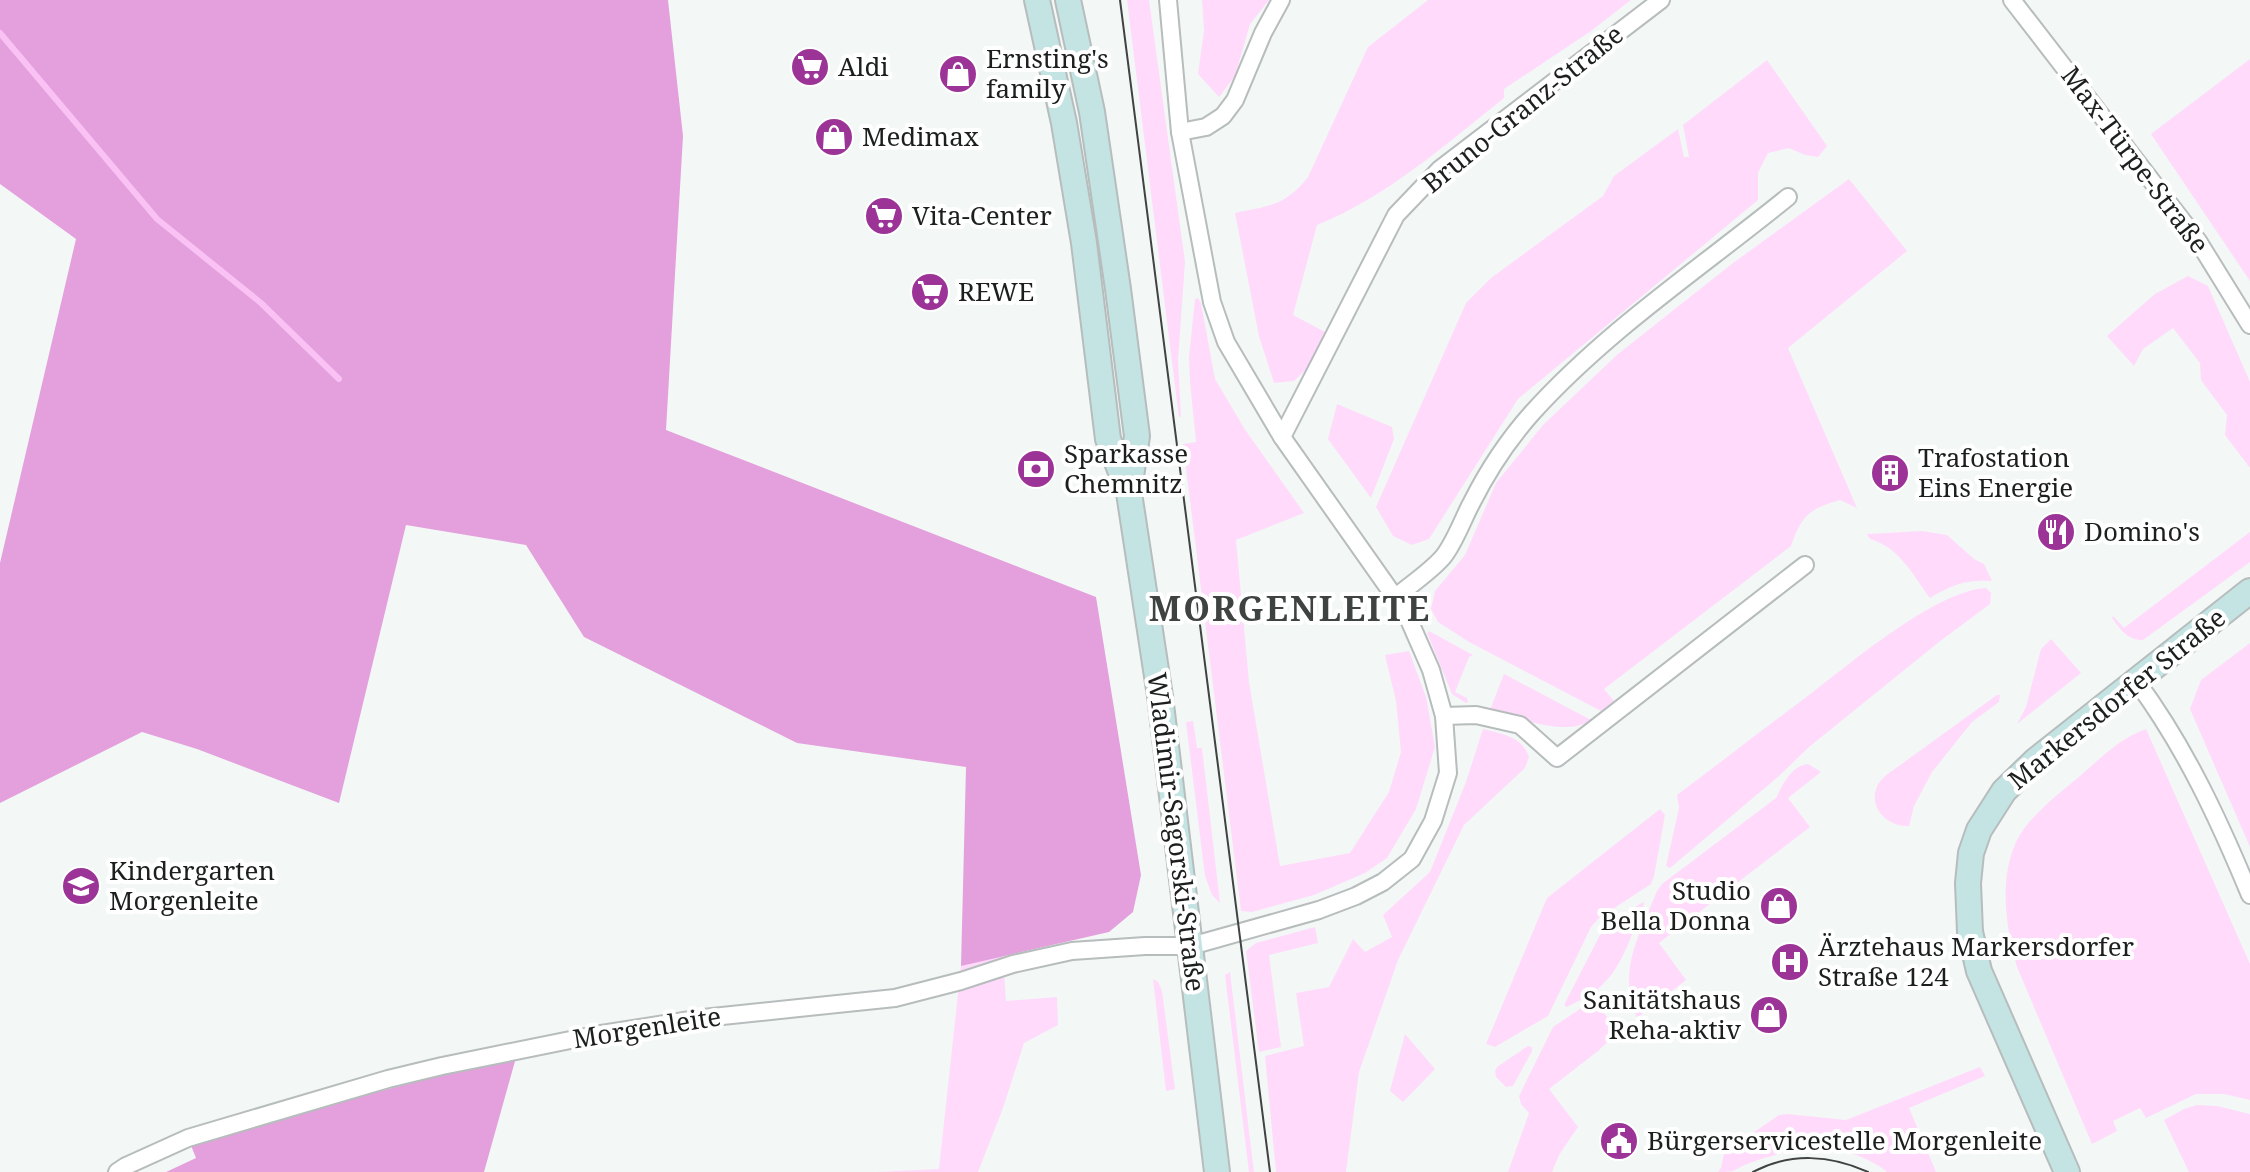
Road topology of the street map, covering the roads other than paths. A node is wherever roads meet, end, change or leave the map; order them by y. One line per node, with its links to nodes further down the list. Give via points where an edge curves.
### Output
1 (1037, 0): 11 (main road, Wladimir-Sagorski-Straße, via 1077,198 1108,439)
2 (1068, 0): 11 (main road, Wladimir-Sagorski-Straße, via 1106,196 1137,436)
3 (1168, 0): 7 (street)
4 (1281, 0): 7 (street, via 1223,116 1206,127)
5 (1661, 0): 10 (street, Bruno-Granz-Straße, via 1440,169 1396,215)
6 (2012, 0): 9 (street, Max-Türpe-Straße, via 2198,241)
7 (1180, 132): 10 (street, via 1212,302 1226,342)
8 (1788, 197): 14 (street, via 1597,349 1535,410 1506,443 1443,557)
9 (2250, 325)
10 (1282, 437): 14 (street)
11 (1129, 493): 18 (main road, Wladimir-Sagorski-Straße)
12 (1805, 565): 16 (street, via 1557,758 1520,725 1476,715)
13 (2250, 591): 15 (main road, Markersdorfer Straße)
14 (1396, 597): 16 (street, via 1431,670)
15 (2137, 682): 17 (street, via 2190,765); 21 (main road, Markersdorfer Straße, via 2004,791 1971,853 1970,932 1979,971)
16 (1444, 716): 18 (street, via 1448,773 1433,821 1412,859 1356,896)
17 (2250, 895)
18 (1191, 946): 19 (street, Morgenleite, via 1072,951 895,998 703,1018 442,1066 188,1138); 20 (main road, Wladimir-Sagorski-Straße)
19 (117, 1172)
20 (1217, 1172)
21 (2067, 1172)

